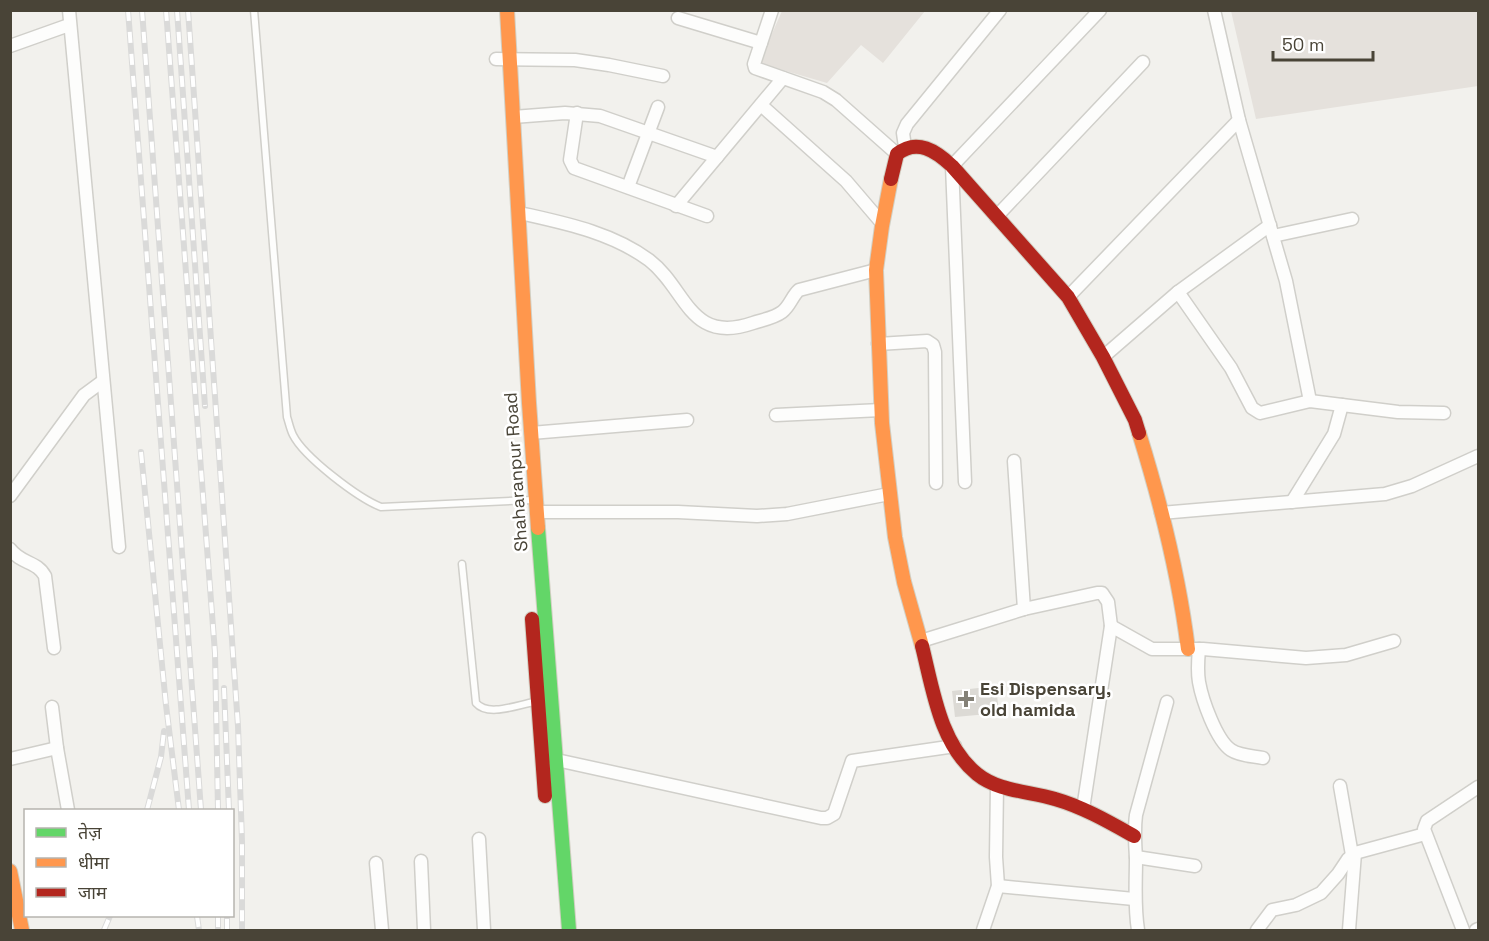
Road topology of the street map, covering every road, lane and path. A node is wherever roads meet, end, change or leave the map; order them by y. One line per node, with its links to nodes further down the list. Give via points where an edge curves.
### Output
1 (69, 10): 10 (street)
2 (254, 10): 54 (lane, via 287,417 293,437 360,497 381,507)
3 (494, 10): 13 (main road, Shaharanpur Road)
4 (507, 10): 13 (main road, Shaharanpur Road)
5 (772, 10): 11 (street)
6 (1000, 10): 23 (street, via 907,124)
7 (1100, 10): 25 (street)
8 (1215, 10): 21 (street)
9 (678, 18): 11 (street)
10 (69, 25): 12 (street); 39 (street)
11 (761, 43): 16 (street, via 754,68)
12 (10, 46)
13 (503, 59): 15 (street, via 576,60); 20 (main road, Shaharanpur Road); 54 (main road, Shaharanpur Road)
14 (1143, 62): 30 (street)
15 (663, 76)
16 (783, 78): 17 (street); 23 (street, via 836,100)
17 (761, 105): 24 (street); 32 (street, via 846,182)
18 (658, 107): 22 (street)
19 (577, 113): 20 (street); 22 (street, via 600,116); 26 (street, via 572,167)
20 (513, 117): 28 (main road, Shaharanpur Road)
21 (1239, 120): 33 (street); 36 (street)
22 (648, 133): 24 (street); 26 (street)
23 (901, 151): 25 (main road, via 909,145 928,149); 32 (main road)
24 (717, 157): 27 (street)
25 (952, 166): 30 (main road); 49 (street)
26 (628, 187): 27 (street)
27 (676, 206): 29 (street)
28 (520, 213): 34 (street, via 581,227 640,255 655,266 702,322 718,327 735,328 769,318 784,311 800,290); 46 (main road, Shaharanpur Road)
29 (707, 216)
30 (996, 217): 36 (main road)
31 (1352, 219): 33 (street)
32 (881, 222): 34 (main road)
33 (1272, 230): 35 (street); 40 (street)
34 (876, 270): 37 (main road)
35 (1178, 292): 38 (street); 40 (street, via 1231,368 1254,410 1260,413)
36 (1068, 297): 38 (main road)
37 (878, 344): 42 (main road); 50 (street, via 927,341 933,345)
38 (1103, 357): 55 (main road, via 1135,420)
39 (103, 381): 52 (street, via 84,395); 56 (street)
40 (1310, 401): 41 (street)
41 (1342, 405): 43 (street); 53 (street, via 1334,434)
42 (880, 410): 44 (street); 51 (main road)
43 (1444, 413)
44 (776, 415)
45 (687, 420): 46 (street)
46 (531, 433): 54 (main road, Shaharanpur Road)
47 (1479, 456): 53 (street, via 1385,494)
48 (1014, 460): 59 (street)
49 (965, 482)
50 (936, 483)
51 (889, 494): 54 (street, via 757,516); 61 (main road, via 902,573)
52 (10, 496)
53 (1292, 502): 55 (street)
54 (533, 504): 65 (main road, Shaharanpur Road); 73 (main road, Shaharanpur Road)
55 (1161, 513): 64 (main road)
56 (119, 547)
57 (10, 549): 63 (street, via 18,559 39,567 45,576)
58 (462, 564): 65 (lane, via 476,703 490,710)
59 (1024, 609): 60 (street, via 1102,593 1108,602); 61 (street)
60 (1112, 626): 64 (street, via 1152,649); 78 (street)
61 (921, 641): 68 (main road, via 929,680)
62 (1394, 641): 64 (street, via 1346,655 1306,658)
63 (54, 648)
64 (1194, 649): 71 (street, via 1199,683 1219,736 1231,750)
65 (537, 701): 70 (main road, Shaharanpur Road)
66 (1167, 702): 80 (street, via 1136,815)
67 (52, 707): 69 (street)
68 (954, 746): 73 (street, via 852,761 834,814 827,818); 74 (main road, via 978,776)
69 (57, 748): 72 (street); 77 (street)
70 (542, 757): 73 (street); 94 (main road, Shaharanpur Road)
71 (1263, 758)
72 (10, 759)
73 (556, 760): 95 (main road, Shaharanpur Road)
74 (997, 785): 78 (main road); 88 (street)
75 (1340, 786): 82 (street)
76 (1479, 787): 79 (street, via 1427,821)
77 (68, 809)
78 (1083, 809): 80 (main road)
79 (1425, 834): 82 (street); 100 (street)
80 (1134, 836): 83 (street)
81 (479, 839): 93 (street)
82 (1353, 854): 98 (street, via 1321,893 1296,905 1272,910); 99 (street)
83 (1136, 857): 86 (street); 89 (street)
84 (421, 861): 92 (street)
85 (376, 864): 91 (street)
86 (1195, 866)
87 (10, 871): 90 (main road)
88 (998, 886): 89 (street); 96 (street)
89 (1134, 899): 97 (street)
90 (22, 930)
91 (382, 930)
92 (424, 930)
93 (484, 930)
94 (556, 930)
95 (569, 930)
96 (983, 930)
97 (1138, 930)
98 (1257, 930)
99 (1349, 930)
100 (1462, 930)

